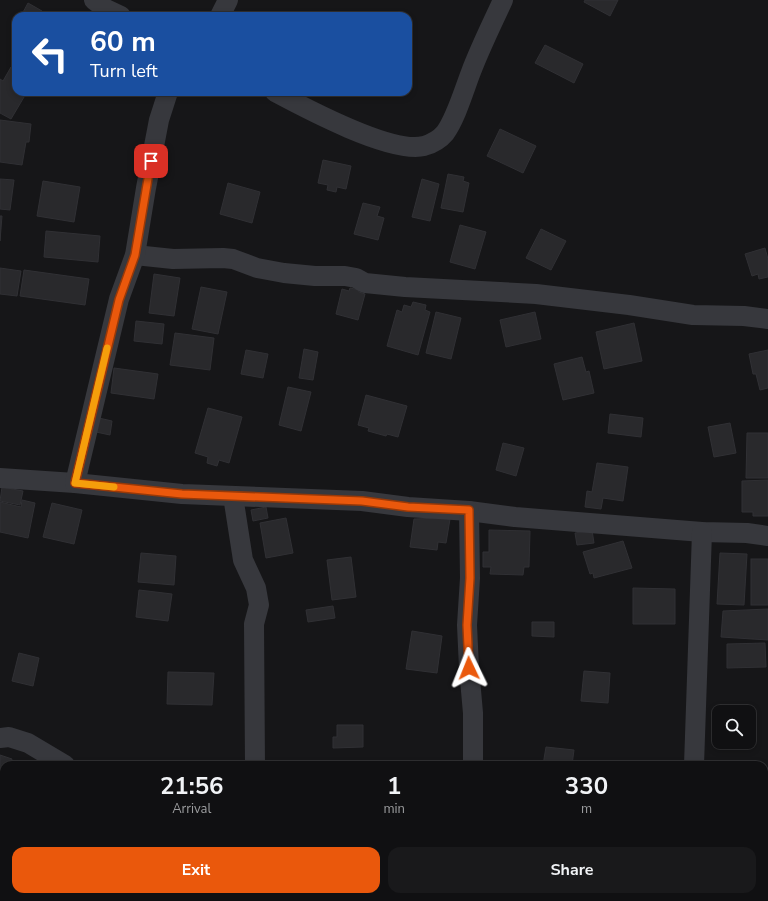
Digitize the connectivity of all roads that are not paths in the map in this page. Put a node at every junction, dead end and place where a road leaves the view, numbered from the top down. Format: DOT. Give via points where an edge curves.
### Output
graph roads {
  1 [pos="94,0"];
  2 [pos="228,0"];
  3 [pos="503,0"];
  4 [pos="112,12"];
  5 [pos="222,12"];
  6 [pos="167,96"];
  7 [pos="282,96"];
  8 [pos="135,255"];
  9 [pos="768,319"];
  10 [pos="0,478"];
  11 [pos="75,483"];
  12 [pos="234,496"];
  13 [pos="469,510"];
  14 [pos="702,532"];
  15 [pos="768,536"];
  16 [pos="0,738"];
  17 [pos="58,761"];
  18 [pos="255,761"];
  19 [pos="473,761"];
  20 [pos="694,761"];
  1 -- 4 [label="street"];
  2 -- 5 [label="street"];
  3 -- 7 [label="street" via="451,122 436,141 424,146 387,142 356,131"];
  6 -- 8 [label="street" via="159,120"];
  8 -- 9 [label="street" via="173,259 233,259 257,268 284,273 345,276 365,282 405,287 536,294 693,315"];
  8 -- 11 [label="street" via="119,300"];
  10 -- 11 [label="street"];
  11 -- 12 [label="street" via="182,494"];
  12 -- 13 [label="street" via="362,501 408,507"];
  12 -- 18 [label="street" via="243,560 256,588 259,606 254,624"];
  13 -- 14 [label="street" via="516,517"];
  13 -- 19 [label="street" via="470,578 467,625 473,713"];
  14 -- 15 [label="street"];
  14 -- 20 [label="street"];
  16 -- 17 [label="street" via="9,737 28,743"];
}
